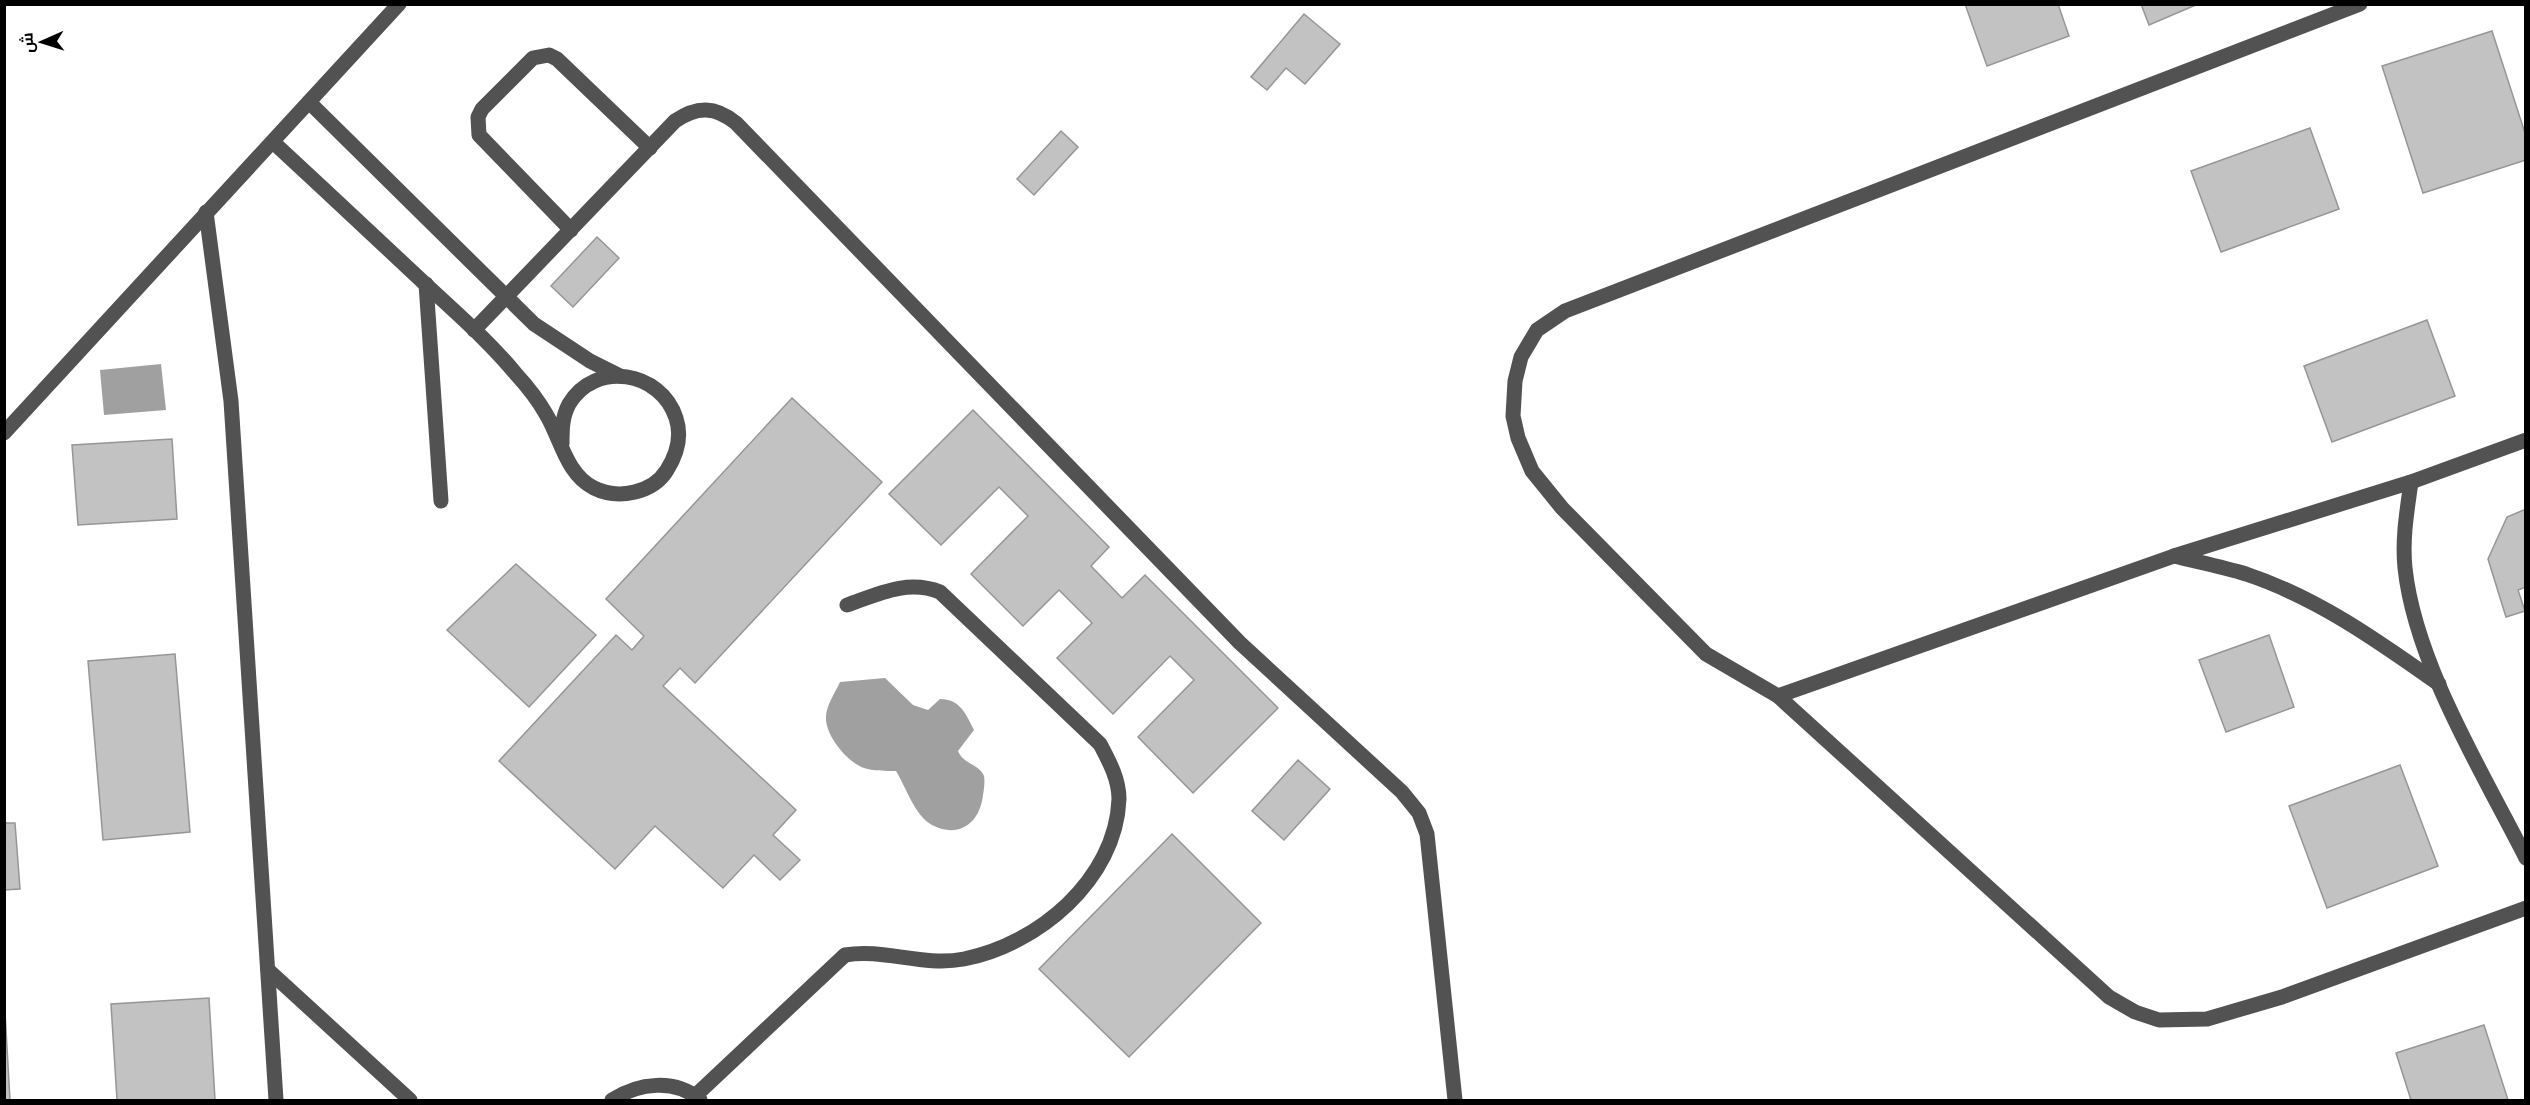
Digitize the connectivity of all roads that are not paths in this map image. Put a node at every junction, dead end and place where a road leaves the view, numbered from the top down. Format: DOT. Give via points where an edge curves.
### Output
graph roads {
  1 [pos="399,4"];
  2 [pos="2360,4"];
  3 [pos="309,102"];
  4 [pos="273,142"];
  5 [pos="650,148"];
  6 [pos="206,212"];
  7 [pos="571,230"];
  8 [pos="426,284"];
  9 [pos="506,297"];
  10 [pos="474,330"];
  11 [pos="620,376"];
  12 [pos="4,433"];
  13 [pos="2526,440"];
  14 [pos="562,444"];
  15 [pos="2411,482"];
  16 [pos="441,501"];
  17 [pos="2174,556"];
  18 [pos="847,604"];
  19 [pos="2439,684"];
  20 [pos="1778,696"];
  21 [pos="2526,858"];
  22 [pos="2526,908"];
  23 [pos="268,970"];
  24 [pos="698,1098"];
  25 [pos="276,1101"];
  26 [pos="410,1101"];
  27 [pos="612,1101"];
  28 [pos="1455,1101"];
  1 -- 3 [label="street"];
  2 -- 20 [label="street" via="1565,311 1537,330 1519,365 1513,416 1532,471 1562,508 1706,654"];
  3 -- 4 [label="street"];
  3 -- 9 [label="street"];
  4 -- 6 [label="street"];
  4 -- 8 [label="street"];
  5 -- 7 [label="street"];
  5 -- 7 [label="street" via="549,55 533,58 482,109 477,126 479,135"];
  5 -- 28 [label="street" via="689,112 723,112 736,123 1240,643 1402,792 1419,813 1427,834"];
  6 -- 12 [label="street"];
  6 -- 23 [label="street" via="231,401"];
  7 -- 9 [label="street"];
  8 -- 10 [label="street"];
  8 -- 16 [label="street"];
  9 -- 10 [label="street"];
  9 -- 11 [label="street" via="561,344"];
  10 -- 14 [label="street" via="526,384"];
  11 -- 14 [label="street" via="600,379 582,389 569,404 562,423"];
  11 -- 14 [label="street" via="639,378 656,388 677,419 675,457 665,473 651,486 632,493 595,489 579,478"];
  13 -- 15 [label="street"];
  15 -- 17 [label="street"];
  15 -- 19 [label="street" via="2404,527 2405,567 2412,610"];
  17 -- 19 [label="street" via="2247,574 2302,597 2358,627"];
  17 -- 20 [label="street"];
  18 -- 24 [label="street" via="906,586 928,587 949,599 1100,744 1115,774 1119,798 1114,826 1105,853 1081,890 1029,936 963,960 929,963 863,952 846,955"];
  19 -- 21 [label="street"];
  20 -- 22 [label="street" via="2109,997 2158,1020 2207,1019 2245,1009"];
  23 -- 25 [label="street"];
  23 -- 26 [label="street"];
  24 -- 27 [label="street" via="665,1086 647,1085 628,1089"];
}
